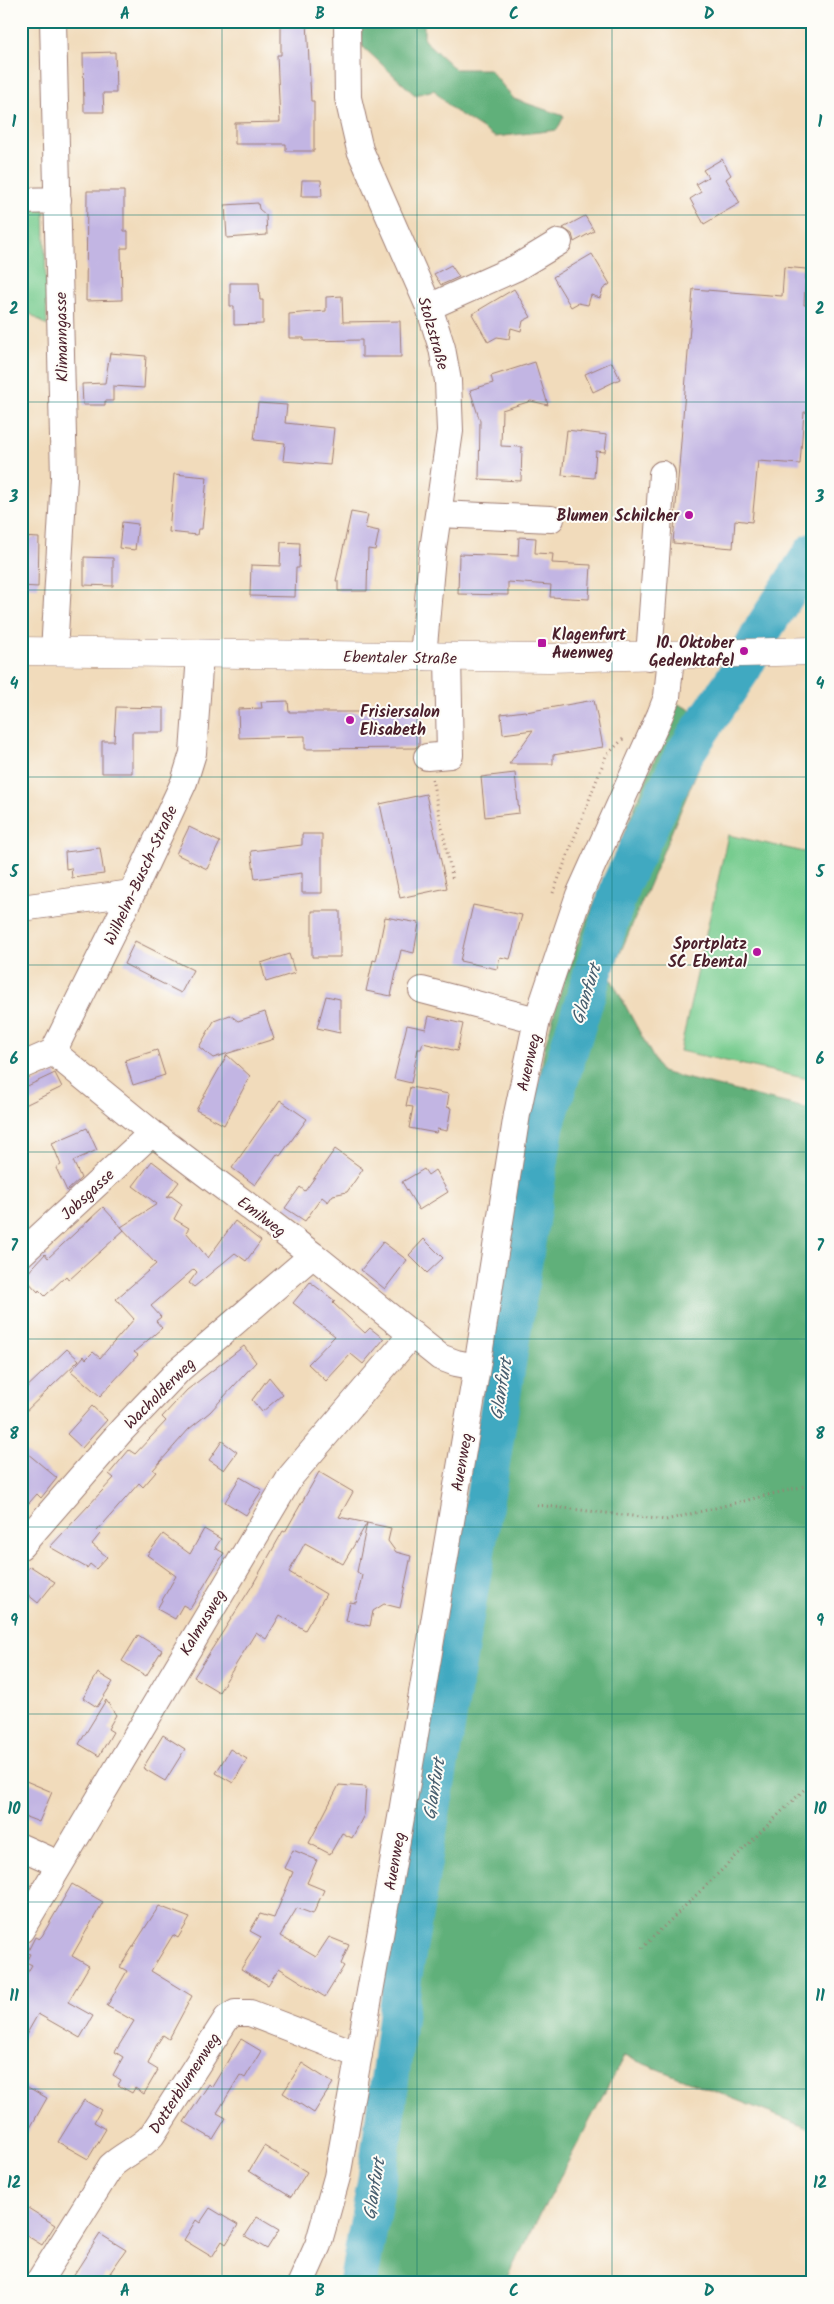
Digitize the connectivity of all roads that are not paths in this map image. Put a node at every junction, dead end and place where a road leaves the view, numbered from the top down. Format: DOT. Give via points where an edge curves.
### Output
graph roads {
  1 [pos="53,21"];
  2 [pos="347,21"];
  3 [pos="58,200"];
  4 [pos="21,201"];
  5 [pos="559,242"];
  6 [pos="428,307"];
  7 [pos="662,474"];
  8 [pos="439,514"];
  9 [pos="550,519"];
  10 [pos="21,651"];
  11 [pos="813,651"];
  12 [pos="54,652"];
  13 [pos="200,654"];
  14 [pos="660,656"];
  15 [pos="435,657"];
  16 [pos="427,757"];
  17 [pos="132,893"];
  18 [pos="21,908"];
  19 [pos="422,990"];
  20 [pos="538,1020"];
  21 [pos="53,1052"];
  22 [pos="21,1066"];
  23 [pos="152,1133"];
  24 [pos="21,1254"];
  25 [pos="313,1255"];
  26 [pos="412,1334"];
  27 [pos="477,1367"];
  28 [pos="21,1546"];
  29 [pos="21,1847"];
  30 [pos="59,1864"];
  31 [pos="21,1930"];
  32 [pos="360,2055"];
  33 [pos="38,2283"];
  34 [pos="301,2283"];
  1 -- 3 [label="street, Klimanngasse"];
  2 -- 6 [label="street, Stolzstraße" via="348,98 360,150"];
  3 -- 4 [label="street"];
  3 -- 12 [label="street, Klimanngasse" via="64,478"];
  5 -- 6 [label="street" via="516,268"];
  6 -- 8 [label="street, Stolzstraße" via="442,348 448,391 450,431"];
  7 -- 14 [label="street, Auenweg"];
  8 -- 9 [label="street"];
  8 -- 15 [label="street, Stolzstraße"];
  10 -- 12 [label="main road, Ebentaler Straße"];
  11 -- 14 [label="main road, Ebentaler Straße"];
  12 -- 13 [label="main road, Ebentaler Straße"];
  13 -- 15 [label="main road, Ebentaler Straße"];
  13 -- 17 [label="street, Wilhelm-Busch-Straße" via="193,753 184,782"];
  14 -- 15 [label="main road, Ebentaler Straße"];
  14 -- 20 [label="street, Auenweg" via="666,697 660,715 579,895"];
  15 -- 16 [label="street, Stolzstraße" via="450,756"];
  17 -- 18 [label="street"];
  17 -- 21 [label="street, Wilhelm-Busch-Straße"];
  19 -- 20 [label="street"];
  20 -- 27 [label="street, Auenweg" via="517,1114"];
  21 -- 22 [label="street"];
  21 -- 23 [label="street, Emilweg"];
  23 -- 24 [label="street, Jobsgasse"];
  23 -- 25 [label="street, Emilweg"];
  25 -- 26 [label="street, Emilweg"];
  25 -- 28 [label="street, Wacholderweg" via="179,1370"];
  26 -- 27 [label="street, Emilweg" via="440,1356"];
  26 -- 30 [label="street, Kalmusweg" via="291,1476"];
  27 -- 32 [label="street, Auenweg"];
  29 -- 30 [label="street"];
  30 -- 31 [label="street, Kalmusweg"];
  32 -- 33 [label="street, Dotterblumenweg" via="250,2012 235,2013 227,2018 146,2142 111,2166"];
  32 -- 34 [label="street, Auenweg" via="337,2177 318,2245"];
}
